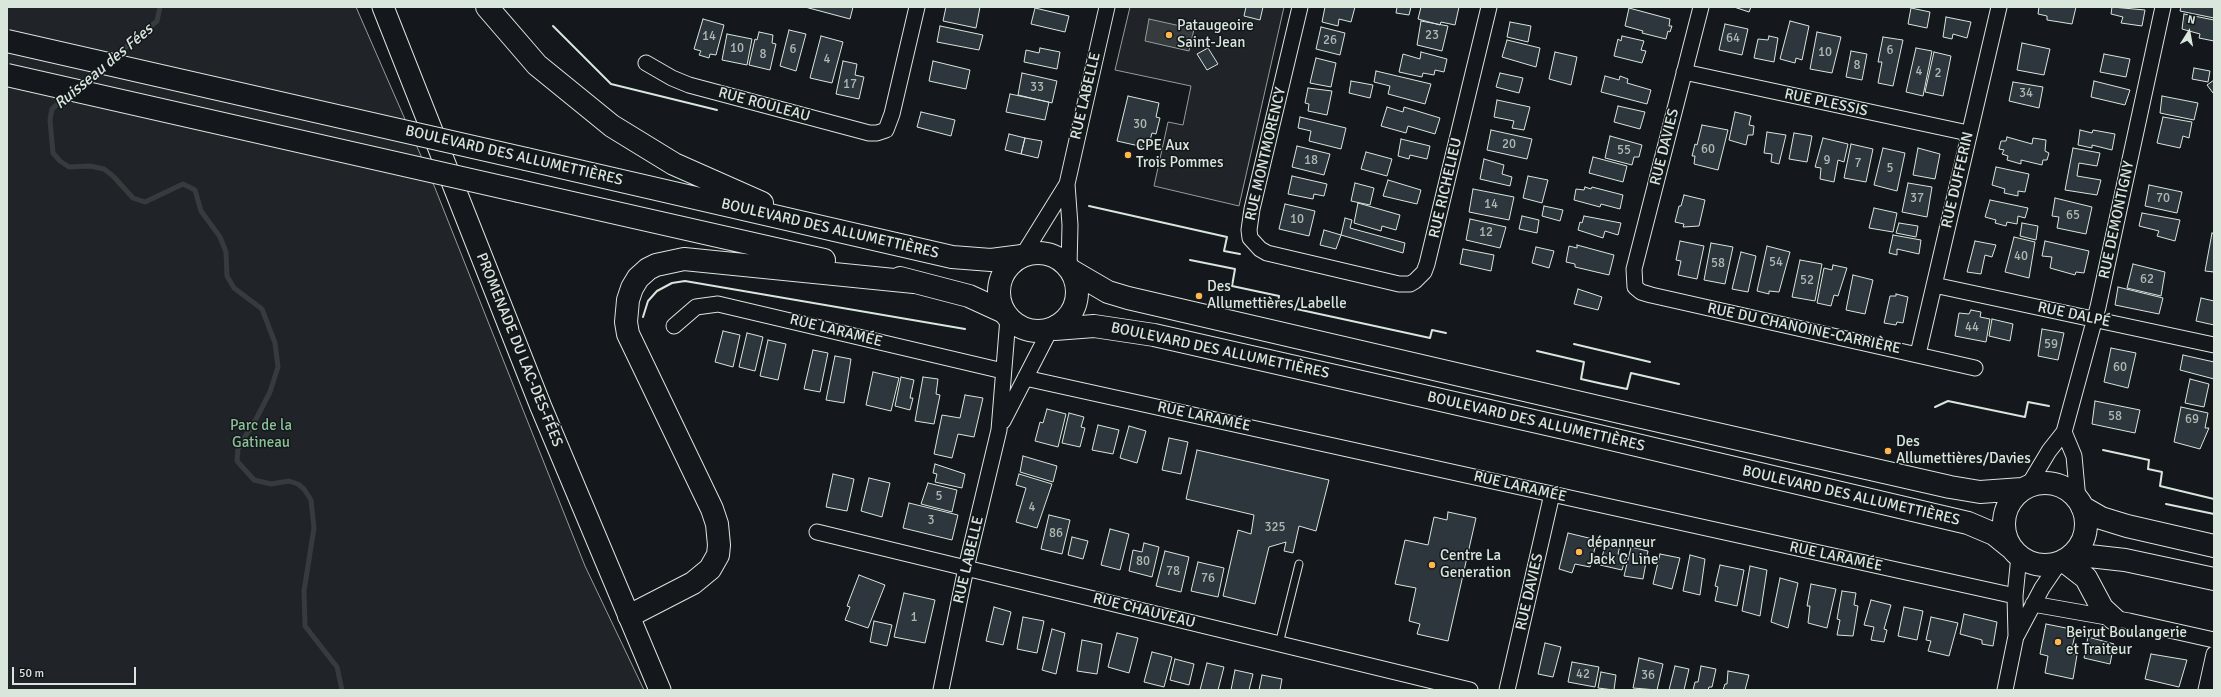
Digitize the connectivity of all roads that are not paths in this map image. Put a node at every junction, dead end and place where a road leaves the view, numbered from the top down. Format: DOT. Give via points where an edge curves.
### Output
graph roads {
  1 [pos="382,7"];
  2 [pos="487,7"];
  3 [pos="917,7"];
  4 [pos="1107,7"];
  5 [pos="1300,7"];
  6 [pos="1488,7"];
  7 [pos="1701,7"];
  8 [pos="1998,7"];
  9 [pos="2163,7"];
  10 [pos="7,41"];
  11 [pos="646,63"];
  12 [pos="1684,72"];
  13 [pos="7,75"];
  14 [pos="1968,133"];
  15 [pos="1067,184"];
  16 [pos="848,234"];
  17 [pos="1022,256"];
  18 [pos="1071,269"];
  19 [pos="1332,270"];
  20 [pos="914,282"];
  21 [pos="1934,285"];
  22 [pos="1635,287"];
  23 [pos="1006,315"];
  24 [pos="2095,319"];
  25 [pos="674,326"];
  26 [pos="1052,329"];
  27 [pos="2214,345"];
  28 [pos="1918,354"];
  29 [pos="1975,368"];
  30 [pos="1003,371"];
  31 [pos="1025,378"];
  32 [pos="999,430"];
  33 [pos="2064,432"];
  34 [pos="2025,488"];
  35 [pos="1552,494"];
  36 [pos="2080,504"];
  37 [pos="817,532"];
  38 [pos="2214,546"];
  39 [pos="2014,552"];
  40 [pos="2064,561"];
  41 [pos="1299,564"];
  42 [pos="966,568"];
  43 [pos="2214,579"];
  44 [pos="2015,596"];
  45 [pos="2033,604"];
  46 [pos="629,616"];
  47 [pos="2114,619"];
  48 [pos="2016,636"];
  49 [pos="2214,640"];
  50 [pos="1279,644"];
  51 [pos="2214,654"];
  52 [pos="660,690"];
  53 [pos="941,690"];
  54 [pos="1470,690"];
  55 [pos="1507,690"];
  56 [pos="2005,690"];
  57 [pos="2206,690"];
  1 -- 46 [label="street, PROMENADE DU LAC-DES-FÉES" via="541,407"];
  2 -- 16 [label="main road" via="537,65 560,86 641,145 674,164 737,193"];
  3 -- 11 [label="street, RUE ROULEAU" via="892,114 886,130 878,133 869,133 689,85"];
  4 -- 15 [label="street, RUE LABELLE"];
  5 -- 19 [label="street, RUE MONTMORENCY" via="1249,230 1250,238 1260,250"];
  6 -- 19 [label="street, RUE RICHELIEU" via="1424,272 1410,284 1399,284"];
  7 -- 12 [label="street, RUE DAVIES"];
  8 -- 14 [label="street, RUE DUFFERIN"];
  9 -- 24 [label="street, RUE DEMONTIGNY"];
  10 -- 16 [label="main road, BOULEVARD DES ALLUMETTIÈRES, bridge"];
  12 -- 14 [label="street, RUE PLESSIS"];
  12 -- 22 [label="street, RUE DAVIES" via="1634,268"];
  13 -- 20 [label="main road, BOULEVARD DES ALLUMETTIÈRES, bridge"];
  14 -- 21 [label="street, RUE DUFFERIN"];
  15 -- 17 [label="street, RUE LABELLE"];
  15 -- 18 [label="street, RUE LABELLE"];
  16 -- 17 [label="main road, BOULEVARD DES ALLUMETTIÈRES" via="952,257 991,260"];
  17 -- 18 [label="main road" via="1045,253 1058,258"];
  17 -- 23 [label="main road" via="1005,270 1000,280 999,291"];
  18 -- 26 [label="main road" via="1078,284 1078,298 1074,310 1066,321"];
  18 -- 34 [label="main road, BOULEVARD DES ALLUMETTIÈRES" via="1108,292 1128,298 1598,407 1950,487 1991,492"];
  20 -- 23 [label="main road, BOULEVARD DES ALLUMETTIÈRES" via="969,296"];
  20 -- 46 [label="main road" via="684,259 656,265 638,278 628,300 628,334 712,509 717,524 719,545 718,555 710,569 693,583"];
  21 -- 24 [label="street, RUE DALPÉ"];
  21 -- 28 [label="street, RUE DUFFERIN"];
  22 -- 28 [label="street, RUE DU CHANOINE-CARRIÈRE" via="1651,295"];
  23 -- 26 [label="main road" via="1023,329 1041,332"];
  23 -- 30 [label="street, RUE LABELLE"];
  24 -- 27 [label="street, RUE DALPÉ"];
  24 -- 33 [label="street, RUE DEMONTIGNY"];
  25 -- 30 [label="street, RUE LARAMÉE" via="696,307 718,304"];
  26 -- 31 [label="street, RUE LABELLE"];
  26 -- 39 [label="main road, BOULEVARD DES ALLUMETTIÈRES" via="1094,326 1154,335 1565,428 1968,523 1994,534"];
  28 -- 29 [label="street, RUE DU CHANOINE-CARRIÈRE"];
  30 -- 32 [label="street, RUE LABELLE"];
  31 -- 32 [label="street, RUE LABELLE"];
  31 -- 35 [label="street, RUE LARAMÉE"];
  32 -- 42 [label="street, RUE LABELLE"];
  33 -- 34 [label="street, RUE DEMONTIGNY"];
  33 -- 36 [label="street" via="2074,456"];
  34 -- 36 [label="main road" via="2044,483 2060,486"];
  34 -- 39 [label="main road" via="2011,501 2004,516 2004,532"];
  35 -- 44 [label="street, RUE LARAMÉE"];
  35 -- 55 [label="street, RUE DAVIES"];
  36 -- 38 [label="main road" via="2101,518 2122,525"];
  36 -- 40 [label="main road" via="2086,523 2084,535 2080,546"];
  37 -- 42 [label="street, RUE CHAUVEAU"];
  39 -- 40 [label="main road" via="2038,565"];
  39 -- 44 [label="street"];
  40 -- 43 [label="main road" via="2089,556 2125,560"];
  40 -- 45 [label="street"];
  40 -- 47 [label="main road" via="2086,578 2102,608"];
  41 -- 50 [label="lane"];
  42 -- 50 [label="street, RUE CHAUVEAU"];
  42 -- 53 [label="street, RUE LABELLE"];
  44 -- 48 [label="street"];
  45 -- 47 [label="street"];
  45 -- 48 [label="street"];
  46 -- 52 [label="street, PROMENADE DU LAC-DES-FÉES"];
  47 -- 49 [label="street"];
  48 -- 56 [label="street"];
  50 -- 54 [label="street, RUE CHAUVEAU"];
  51 -- 57 [label="street"];
}
